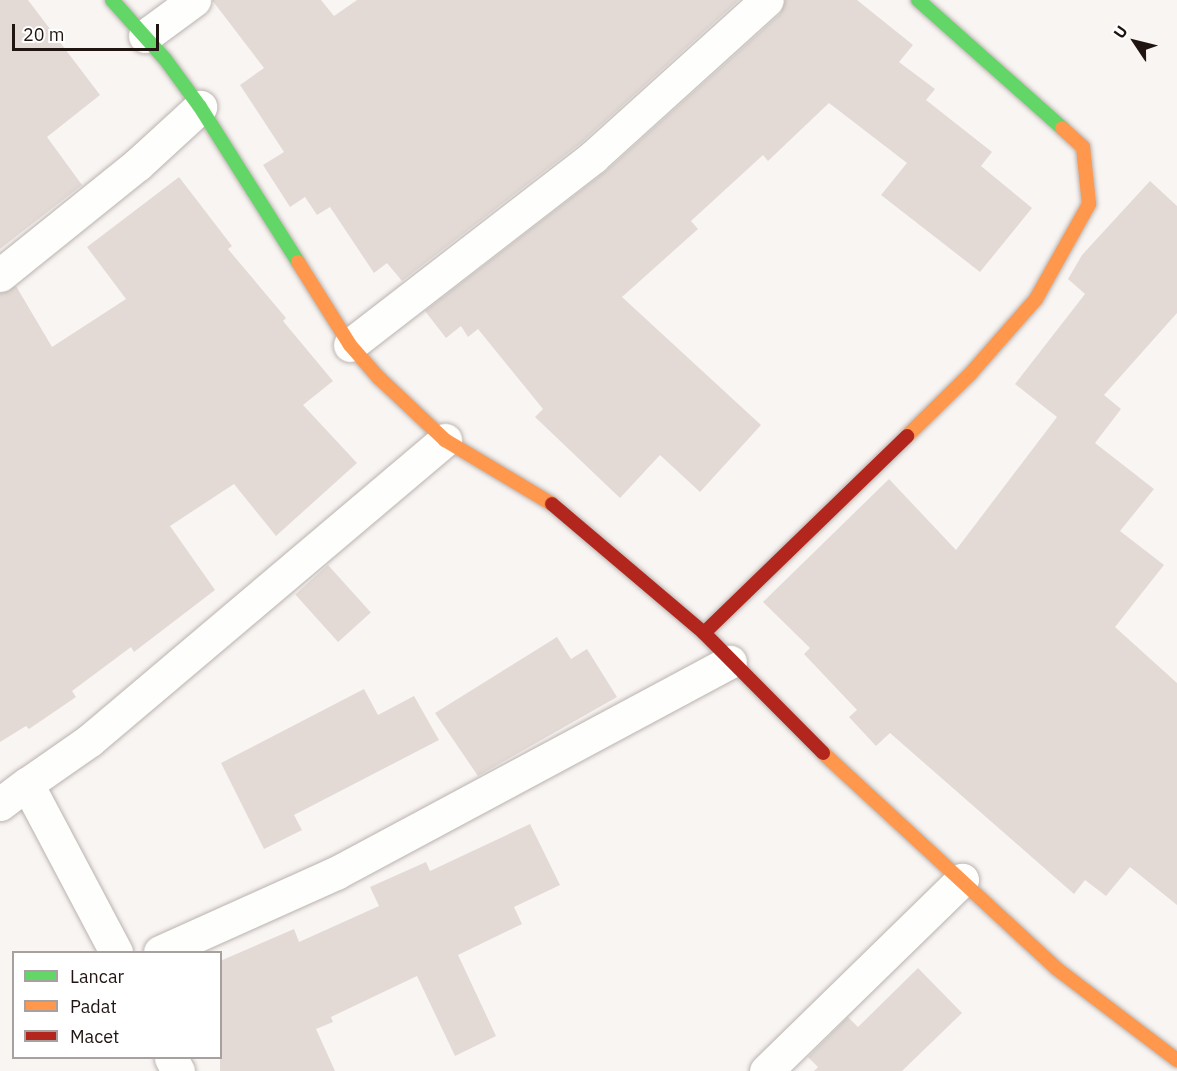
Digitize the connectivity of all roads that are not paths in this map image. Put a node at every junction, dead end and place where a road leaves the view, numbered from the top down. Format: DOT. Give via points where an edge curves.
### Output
graph roads {
  1 [pos="112,0"];
  2 [pos="194,0"];
  3 [pos="766,0"];
  4 [pos="918,0"];
  5 [pos="145,36"];
  6 [pos="200,107"];
  7 [pos="0,275"];
  8 [pos="350,345"];
  9 [pos="445,440"];
  10 [pos="704,633"];
  11 [pos="730,662"];
  12 [pos="27,784"];
  13 [pos="0,804"];
  14 [pos="962,880"];
  15 [pos="115,951"];
  16 [pos="162,951"];
  17 [pos="1177,1060"];
  18 [pos="766,1071"];
  1 -- 5 [label="main road"];
  2 -- 5 [label="street"];
  3 -- 8 [label="street" via="593,157"];
  4 -- 10 [label="main road" via="936,12 1083,147 1089,204 1035,299 971,373"];
  5 -- 6 [label="main road"];
  6 -- 7 [label="street" via="137,165"];
  6 -- 8 [label="main road"];
  8 -- 9 [label="main road" via="378,378"];
  9 -- 10 [label="main road" via="550,503"];
  9 -- 12 [label="street" via="90,740"];
  10 -- 11 [label="main road"];
  11 -- 14 [label="main road" via="814,746"];
  11 -- 16 [label="street" via="336,873"];
  12 -- 13 [label="street"];
  12 -- 15 [label="street"];
  14 -- 17 [label="main road" via="1057,969"];
  14 -- 18 [label="street"];
}
